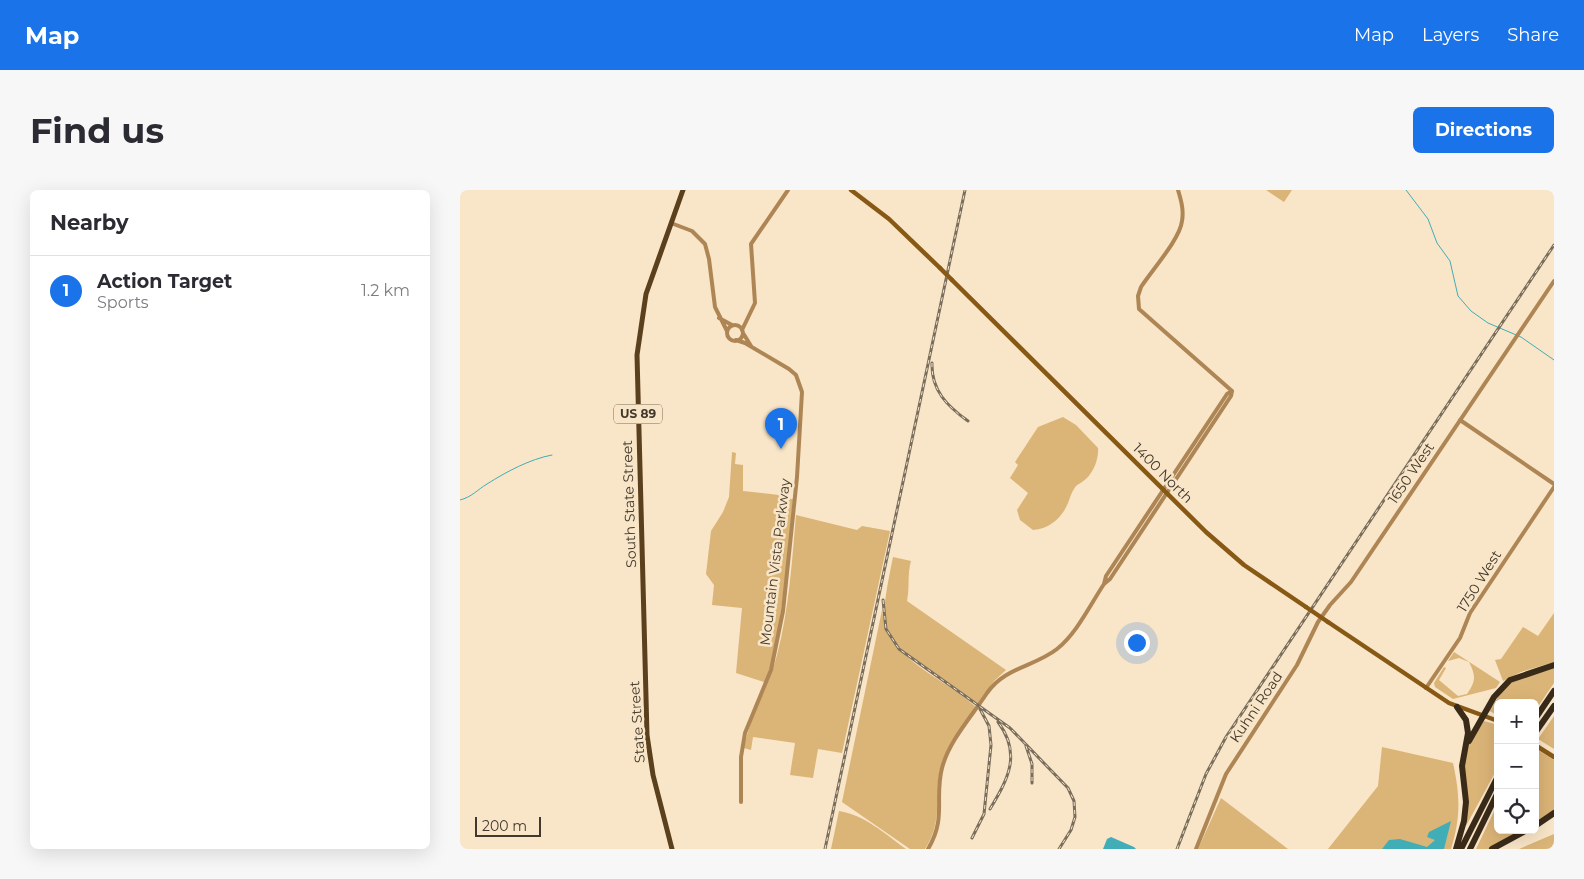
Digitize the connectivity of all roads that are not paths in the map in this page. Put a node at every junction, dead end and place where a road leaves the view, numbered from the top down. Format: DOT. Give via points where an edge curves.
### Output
graph roads {
  1 [pos="683,190"];
  2 [pos="788,190"];
  3 [pos="851,190"];
  4 [pos="1178,190"];
  5 [pos="671,224"];
  6 [pos="1554,281"];
  7 [pos="749,315"];
  8 [pos="719,318"];
  9 [pos="734,325"];
  10 [pos="727,331"];
  11 [pos="742,332"];
  12 [pos="736,340"];
  13 [pos="750,346"];
  14 [pos="1460,420"];
  15 [pos="1554,485"];
  16 [pos="1165,492"];
  17 [pos="1321,617"];
  18 [pos="645,650"];
  19 [pos="1554,664"];
  20 [pos="1426,688"];
  21 [pos="1554,692"];
  22 [pos="1554,706"];
  23 [pos="1457,707"];
  24 [pos="1539,713"];
  25 [pos="1484,716"];
  26 [pos="1494,720"];
  27 [pos="1539,727"];
  28 [pos="1465,747"];
  29 [pos="1539,747"];
  30 [pos="1554,757"];
  31 [pos="1494,784"];
  32 [pos="1494,800"];
  33 [pos="741,802"];
  34 [pos="1554,813"];
  35 [pos="1539,823"];
  36 [pos="1520,834"];
  37 [pos="672,849"];
  38 [pos="928,849"];
  39 [pos="1196,849"];
  40 [pos="1456,849"];
  41 [pos="1461,849"];
  42 [pos="1470,849"];
  43 [pos="1492,849"];
  1 -- 5 [label="main road, US 89"];
  2 -- 7 [label="street" via="751,244 755,297"];
  3 -- 16 [label="main road, 1400 North, bridge" via="889,219 940,268"];
  4 -- 16 [label="street" via="1182,201 1182,222 1141,287 1139,309 1232,391"];
  5 -- 8 [label="street" via="692,232 705,244"];
  5 -- 18 [label="main road, South State Street / US 89" via="646,294 637,355"];
  6 -- 14 [label="street, 1650 West"];
  7 -- 9 [label="street"];
  7 -- 11 [label="street"];
  8 -- 9 [label="street"];
  8 -- 10 [label="street"];
  9 -- 10 [label="street"];
  9 -- 11 [label="street, Mountain Vista Parkway"];
  10 -- 12 [label="street" via="729,338"];
  11 -- 12 [label="street"];
  11 -- 13 [label="street, Mountain Vista Parkway"];
  12 -- 13 [label="street, Mountain Vista Parkway"];
  13 -- 33 [label="street, Mountain Vista Parkway" via="791,371 800,382 802,392 798,477 783,611 771,670 745,733 741,757"];
  14 -- 15 [label="street"];
  14 -- 17 [label="street, 1650 West" via="1351,582"];
  15 -- 20 [label="street, 1750 West" via="1470,613 1460,638"];
  16 -- 20 [label="main road, 1400 North, bridge" via="1229,552"];
  16 -- 38 [label="street" via="1110,579 1060,646 1048,655 1010,671 988,690 946,755 940,778 940,819"];
  17 -- 39 [label="street, Kuhni Road" via="1297,665 1226,774"];
  18 -- 37 [label="main road, State Street / US 89" via="650,755"];
  19 -- 25 [label="highway" via="1510,680 1494,697"];
  20 -- 23 [label="main road, 1400 North"];
  21 -- 24 [label="highway"];
  22 -- 27 [label="highway"];
  23 -- 25 [label="main road, 1400 North"];
  23 -- 28 [label="highway" via="1468,727"];
  25 -- 26 [label="main road, 1400 North"];
  25 -- 28 [label="highway"];
  28 -- 40 [label="highway" via="1462,766 1465,813"];
  29 -- 30 [label="main road"];
  31 -- 41 [label="highway"];
  32 -- 42 [label="highway"];
  34 -- 35 [label="highway"];
  36 -- 43 [label="highway"];
}
